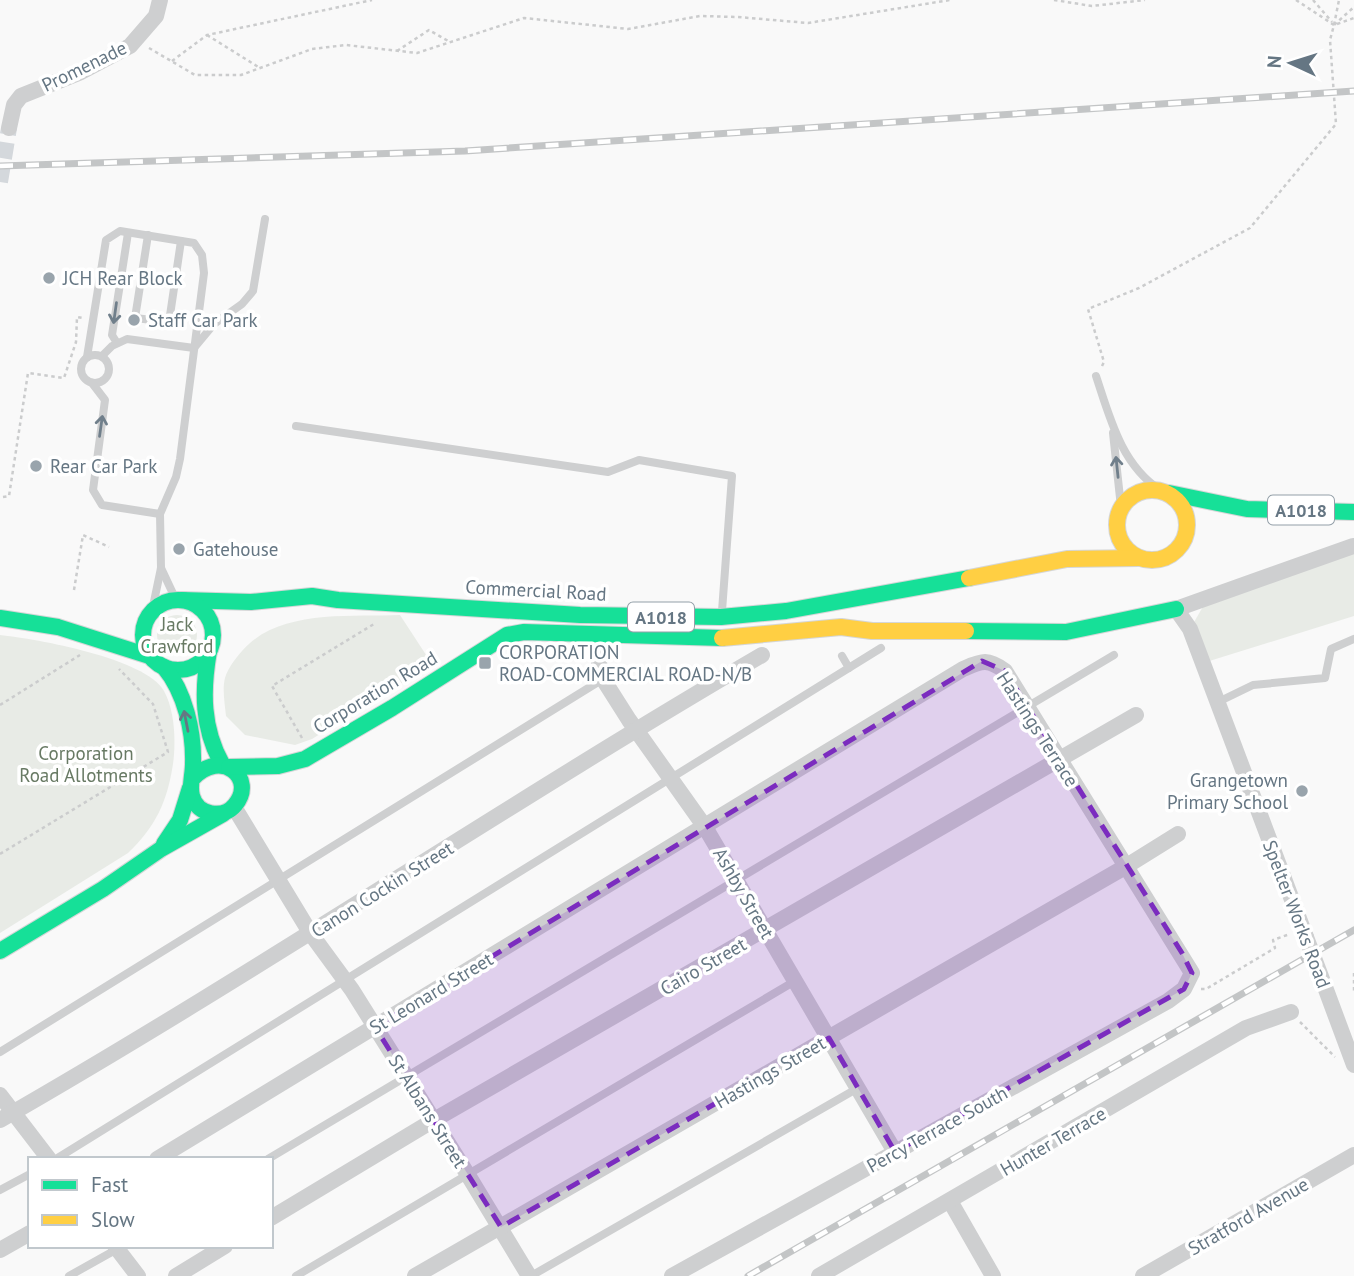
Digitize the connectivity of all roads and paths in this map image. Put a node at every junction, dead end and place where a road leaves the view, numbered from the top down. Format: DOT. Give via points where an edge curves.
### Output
graph roads {
  1 [pos="160,0"];
  2 [pos="372,0"];
  3 [pos="950,0"];
  4 [pos="1054,0"];
  5 [pos="1145,0"];
  6 [pos="1296,0"];
  7 [pos="1313,0"];
  8 [pos="1339,0"];
  9 [pos="1354,6"];
  10 [pos="1354,18"];
  11 [pos="1334,25"];
  12 [pos="207,35"];
  13 [pos="136,39"];
  14 [pos="450,42"];
  15 [pos="397,51"];
  16 [pos="172,61"];
  17 [pos="260,68"];
  18 [pos="9,128"];
  19 [pos="265,219"];
  20 [pos="128,233"];
  21 [pos="148,235"];
  22 [pos="181,241"];
  23 [pos="93,319"];
  24 [pos="117,342"];
  25 [pos="194,348"];
  26 [pos="102,356"];
  27 [pos="88,357"];
  28 [pos="1096,376"];
  29 [pos="92,383"];
  30 [pos="296,426"];
  31 [pos="1113,428"];
  32 [pos="1164,491"];
  33 [pos="3,496"];
  34 [pos="1247,509"];
  35 [pos="1119,510"];
  36 [pos="1354,512"];
  37 [pos="160,514"];
  38 [pos="1353,546"];
  39 [pos="109,547"];
  40 [pos="1177,550"];
  41 [pos="1139,558"];
  42 [pos="1067,559"];
  43 [pos="162,568"];
  44 [pos="74,590"];
  45 [pos="178,600"];
  46 [pos="251,602"];
  47 [pos="1177,609"];
  48 [pos="721,617"];
  49 [pos="0,618"];
  50 [pos="136,623"];
  51 [pos="373,625"];
  52 [pos="91,635"];
  53 [pos="601,636"];
  54 [pos="1354,639"];
  55 [pos="211,645"];
  56 [pos="880,648"];
  57 [pos="80,655"];
  58 [pos="761,655"];
  59 [pos="1114,655"];
  60 [pos="149,656"];
  61 [pos="842,656"];
  62 [pos="117,667"];
  63 [pos="164,667"];
  64 [pos="849,668"];
  65 [pos="603,679"];
  66 [pos="1218,702"];
  67 [pos="0,705"];
  68 [pos="1027,707"];
  69 [pos="1136,715"];
  70 [pos="635,729"];
  71 [pos="302,738"];
  72 [pos="1059,761"];
  73 [pos="225,765"];
  74 [pos="278,766"];
  75 [pos="671,779"];
  76 [pos="191,783"];
  77 [pos="232,807"];
  78 [pos="705,827"];
  79 [pos="1178,834"];
  80 [pos="160,849"];
  81 [pos="0,854"];
  82 [pos="1125,867"];
  83 [pos="278,879"];
  84 [pos="737,881"];
  85 [pos="765,930"];
  86 [pos="1305,933"];
  87 [pos="311,934"];
  88 [pos="0,951"];
  89 [pos="1192,973"];
  90 [pos="1354,973"];
  91 [pos="344,980"];
  92 [pos="795,981"];
  93 [pos="1184,989"];
  94 [pos="1354,991"];
  95 [pos="1291,1012"];
  96 [pos="375,1027"];
  97 [pos="829,1038"];
  98 [pos="0,1052"];
  99 [pos="1336,1058"];
  100 [pos="1354,1065"];
  101 [pos="406,1076"];
  102 [pos="858,1088"];
  103 [pos="0,1095"];
  104 [pos="7,1116"];
  105 [pos="434,1120"];
  106 [pos="895,1152"];
  107 [pos="1354,1155"];
  108 [pos="47,1157"];
  109 [pos="59,1157"];
  110 [pos="160,1157"];
  111 [pos="271,1157"];
  112 [pos="28,1175"];
  113 [pos="468,1175"];
  114 [pos="0,1190"];
  115 [pos="950,1201"];
  116 [pos="273,1217"];
  117 [pos="501,1227"];
  118 [pos="28,1234"];
  119 [pos="116,1248"];
  120 [pos="119,1248"];
  121 [pos="222,1248"];
  122 [pos="0,1250"];
  123 [pos="69,1276"];
  124 [pos="138,1276"];
  125 [pos="176,1276"];
  126 [pos="296,1276"];
  127 [pos="415,1276"];
  128 [pos="530,1276"];
  129 [pos="672,1276"];
  130 [pos="819,1276"];
  131 [pos="993,1276"];
  132 [pos="1143,1276"];
  1 -- 13 [label="street, Promenade" via="156,16"];
  2 -- 12 [label="path"];
  3 -- 14 [label="path" via="808,23 700,16 628,29 524,18"];
  4 -- 5 [label="path" via="1092,6"];
  6 -- 11 [label="path"];
  7 -- 11 [label="path"];
  8 -- 11 [label="path"];
  9 -- 11 [label="path"];
  10 -- 11 [label="path"];
  11 -- 28 [label="path" via="1330,40 1336,124 1250,228 1139,288 1088,309 1104,362"];
  12 -- 16 [label="path"];
  12 -- 17 [label="path"];
  13 -- 16 [label="path"];
  13 -- 18 [label="street, Promenade" via="81,72 22,96 14,106"];
  14 -- 15 [label="path" via="416,53"];
  14 -- 15 [label="path" via="429,30"];
  15 -- 17 [label="path" via="346,45 312,49"];
  16 -- 17 [label="path" via="195,75 241,75"];
  19 -- 25 [label="lane" via="253,291"];
  20 -- 21 [label="lane"];
  20 -- 23 [label="lane" via="120,231 106,240"];
  20 -- 24 [label="lane, one-way" via="112,335"];
  21 -- 22 [label="lane"];
  21 -- 22 [label="lane" via="135,318 169,322"];
  22 -- 25 [label="lane" via="194,243 202,255 204,273"];
  23 -- 27 [label="lane"];
  23 -- 33 [label="path" via="77,317 76,342 64,378 28,373 9,496"];
  24 -- 25 [label="lane" via="127,339"];
  24 -- 26 [label="lane"];
  25 -- 37 [label="lane" via="180,459"];
  26 -- 27 [label="lane"];
  26 -- 29 [label="lane" via="110,367 108,376"];
  27 -- 29 [label="lane" via="81,371"];
  28 -- 31 [label="lane"];
  37 -- 29 [label="lane, one-way" via="102,505 93,490 105,400"];
  30 -- 48 [label="lane" via="608,472 639,460 732,475"];
  31 -- 32 [label="lane" via="1143,478"];
  35 -- 31 [label="lane, one-way"];
  32 -- 34 [label="main road, A1018"];
  32 -- 35 [label="main road" via="1135,493"];
  32 -- 40 [label="main road" via="1184,510 1187,526"];
  34 -- 36 [label="main road, A1018"];
  34 -- 40 [label="main road, A1018" via="1196,528"];
  35 -- 41 [label="main road" via="1121,544"];
  35 -- 42 [label="main road, Commercial Road / A1018" via="1098,538"];
  37 -- 43 [label="lane"];
  38 -- 47 [label="street"];
  39 -- 44 [label="path" via="83,535"];
  40 -- 41 [label="main road" via="1159,560"];
  41 -- 42 [label="main road, Commercial Road / A1018"];
  42 -- 48 [label="main road, Commercial Road / A1018" via="864,598"];
  43 -- 45 [label="lane"];
  43 -- 50 [label="lane"];
  45 -- 46 [label="main road, Commercial Road / A1018"];
  45 -- 50 [label="main road" via="162,604"];
  45 -- 55 [label="main road" via="204,611 211,622"];
  46 -- 48 [label="main road, Commercial Road / A1018" via="312,596 580,615"];
  46 -- 55 [label="main road" via="227,622"];
  47 -- 53 [label="main road" via="1066,632 841,627 713,639"];
  47 -- 66 [label="street, Spelter Works Road" via="1190,629"];
  49 -- 52 [label="main road"];
  50 -- 52 [label="main road"];
  50 -- 60 [label="main road"];
  51 -- 71 [label="path" via="272,686"];
  52 -- 60 [label="main road"];
  53 -- 65 [label="street, Ashby Street"];
  53 -- 74 [label="main road, Corporation Road" via="507,635 305,759"];
  54 -- 66 [label="lane" via="1331,649 1325,678 1253,685"];
  55 -- 63 [label="main road" via="192,667"];
  55 -- 73 [label="main road" via="204,680 206,719 215,754"];
  56 -- 64 [label="lane"];
  57 -- 67 [label="path"];
  58 -- 70 [label="street, Canon Cockin Street"];
  59 -- 68 [label="lane"];
  60 -- 63 [label="main road"];
  61 -- 64 [label="lane"];
  62 -- 81 [label="path" via="153,704 167,752"];
  76 -- 63 [label="main road, Corporation Road, one-way" via="194,760 182,698"];
  64 -- 75 [label="lane"];
  65 -- 70 [label="street, Ashby Street"];
  65 -- 83 [label="lane"];
  66 -- 86 [label="street, Spelter Works Road"];
  68 -- 72 [label="street, Hastings Terrace"];
  68 -- 78 [label="street, Hastings Terrace" via="1005,671 982,661"];
  68 -- 84 [label="lane"];
  69 -- 72 [label="street, Cairo Street"];
  70 -- 75 [label="street, Ashby Street"];
  70 -- 87 [label="street, Canon Cockin Street"];
  72 -- 82 [label="street, Hastings Terrace"];
  72 -- 85 [label="street, Cairo Street"];
  73 -- 74 [label="main road, Corporation Road"];
  73 -- 76 [label="main road, Corporation Road" via="205,766"];
  73 -- 77 [label="main road" via="240,780 242,791"];
  74 -- 77 [label="main road, Corporation Road" via="254,782"];
  75 -- 78 [label="street, Ashby Street"];
  75 -- 91 [label="lane"];
  76 -- 77 [label="main road" via="195,805 204,812"];
  76 -- 80 [label="main road, Corporation Road" via="180,820"];
  77 -- 80 [label="main road, Corporation Road"];
  77 -- 83 [label="street, St Albans Street"];
  78 -- 84 [label="street, Ashby Street"];
  78 -- 96 [label="street, St Leonard Street"];
  79 -- 82 [label="street, Hastings Street"];
  80 -- 88 [label="main road, Corporation Road"];
  82 -- 89 [label="street, Hastings Terrace"];
  82 -- 97 [label="street, Hastings Street"];
  83 -- 87 [label="street, St Albans Street"];
  83 -- 98 [label="lane"];
  84 -- 85 [label="street, Ashby Street"];
  84 -- 101 [label="lane"];
  85 -- 92 [label="street, Ashby Street"];
  85 -- 105 [label="street, Cairo Street"];
  86 -- 93 [label="path" via="1273,940 1275,948 1206,989"];
  86 -- 100 [label="street, Spelter Works Road, bridge"];
  87 -- 91 [label="street, St Albans Street"];
  87 -- 104 [label="street, Canon Cockin Street"];
  89 -- 93 [label="street, Percy Terrace South"];
  90 -- 94 [label="path"];
  91 -- 96 [label="street, St Albans Street"];
  91 -- 109 [label="lane"];
  92 -- 97 [label="street, Ashby Street"];
  92 -- 113 [label="lane"];
  93 -- 106 [label="street, Percy Terrace South"];
  95 -- 99 [label="path"];
  95 -- 115 [label="street, Hunter Terrace" via="1245,1028"];
  96 -- 101 [label="street, St Albans Street"];
  96 -- 110 [label="street, St Leonard Street"];
  97 -- 102 [label="street, Ashby Street"];
  97 -- 117 [label="street, Hastings Street"];
  101 -- 105 [label="street, St Albans Street"];
  101 -- 111 [label="lane"];
  102 -- 106 [label="street, Ashby Street"];
  102 -- 128 [label="lane"];
  103 -- 104 [label="street"];
  104 -- 108 [label="street"];
  105 -- 113 [label="street, St Albans Street"];
  105 -- 116 [label="street, Cairo Street"];
  106 -- 129 [label="street, Percy Terrace South"];
  107 -- 132 [label="street, Stratford Avenue"];
  112 -- 114 [label="lane"];
  113 -- 117 [label="street, St Albans Street"];
  113 -- 126 [label="lane"];
  115 -- 130 [label="street, Hunter Terrace"];
  115 -- 131 [label="street"];
  117 -- 127 [label="street, Hastings Street"];
  117 -- 128 [label="street, St Albans Street"];
  118 -- 122 [label="street"];
  119 -- 123 [label="lane"];
  120 -- 124 [label="street"];
  121 -- 125 [label="street"];
}
